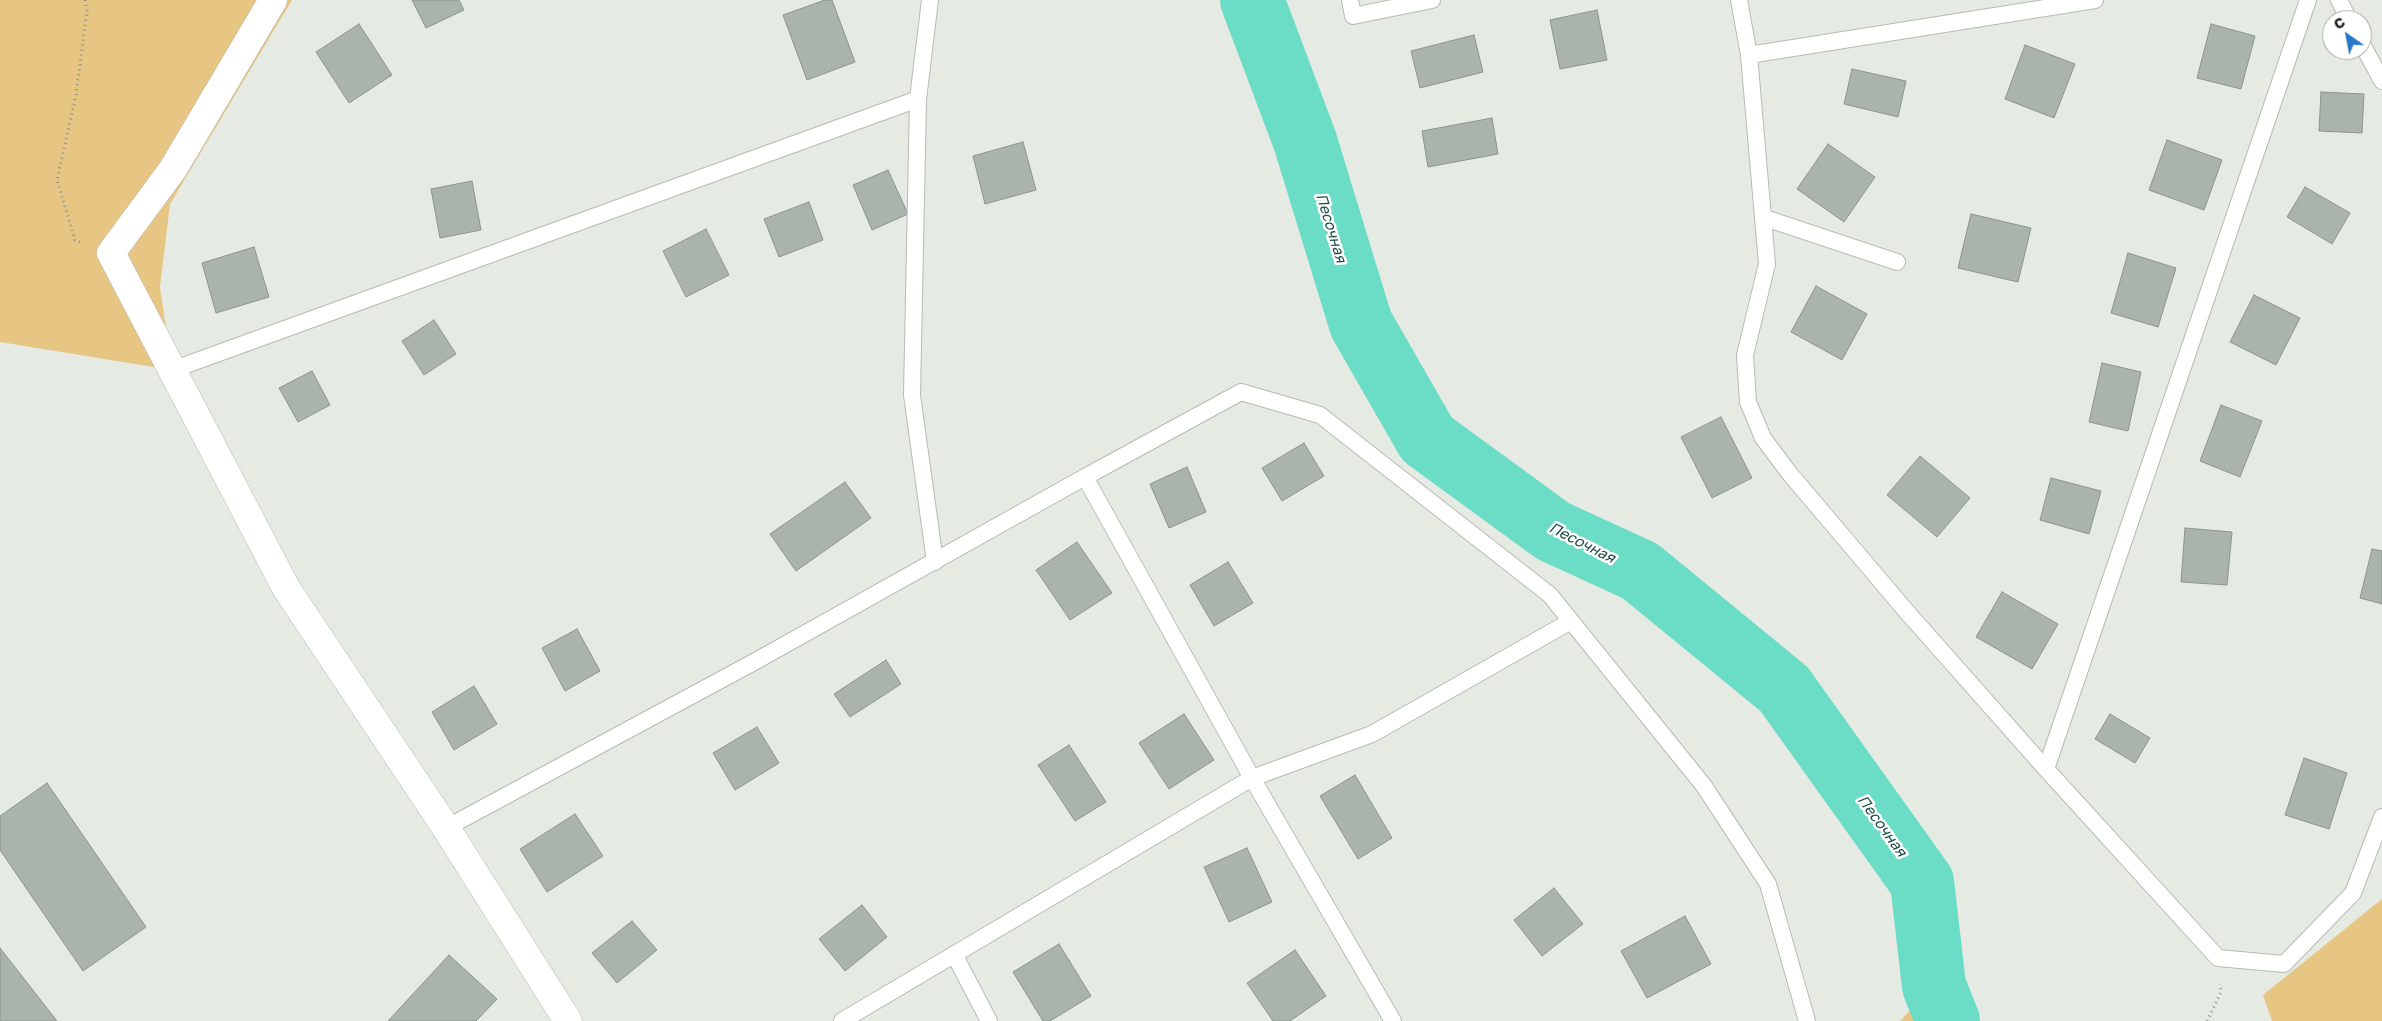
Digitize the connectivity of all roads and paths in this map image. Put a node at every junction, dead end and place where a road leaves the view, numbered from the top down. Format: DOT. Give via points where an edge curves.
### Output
graph roads {
  1 [pos="85,0"];
  2 [pos="273,0"];
  3 [pos="930,0"];
  4 [pos="1350,0"];
  5 [pos="1432,0"];
  6 [pos="1739,0"];
  7 [pos="2095,0"];
  8 [pos="2308,0"];
  9 [pos="1750,55"];
  10 [pos="2370,60"];
  11 [pos="2382,82"];
  12 [pos="918,98"];
  13 [pos="1765,218"];
  14 [pos="111,253"];
  15 [pos="1897,262"];
  16 [pos="172,370"];
  17 [pos="1085,478"];
  18 [pos="935,562"];
  19 [pos="1572,621"];
  20 [pos="2046,769"];
  21 [pos="1252,778"];
  22 [pos="2382,817"];
  23 [pos="446,828"];
  24 [pos="954,954"];
  25 [pos="2218,958"];
  26 [pos="568,1021"];
  27 [pos="842,1021"];
  28 [pos="989,1021"];
  29 [pos="1393,1021"];
  30 [pos="1807,1021"];
  31 [pos="2207,1021"];
  1 -- 14 [label="path" via="87,10 76,95 57,180 75,240"];
  2 -- 14 [label="street" via="173,169"];
  3 -- 12 [label="lane"];
  4 -- 5 [label="lane" via="1352,16"];
  6 -- 9 [label="lane"];
  7 -- 9 [label="lane"];
  8 -- 20 [label="lane"];
  9 -- 13 [label="lane"];
  10 -- 11 [label="lane"];
  12 -- 16 [label="lane"];
  12 -- 18 [label="lane" via="912,395"];
  13 -- 15 [label="lane"];
  13 -- 20 [label="lane" via="1767,264 1745,355 1748,402 1762,438 1907,612"];
  14 -- 16 [label="street"];
  16 -- 23 [label="street" via="286,588"];
  17 -- 18 [label="lane"];
  17 -- 19 [label="lane" via="1241,392 1303,410 1320,415 1542,588"];
  17 -- 21 [label="lane"];
  18 -- 23 [label="lane"];
  19 -- 21 [label="lane" via="1372,734"];
  19 -- 30 [label="lane" via="1704,786 1768,884"];
  20 -- 25 [label="lane"];
  21 -- 24 [label="lane"];
  21 -- 29 [label="lane"];
  22 -- 25 [label="lane" via="2353,893 2284,964"];
  23 -- 26 [label="street"];
  24 -- 27 [label="lane"];
  24 -- 28 [label="lane"];
  25 -- 31 [label="path" via="2221,992"];
}
